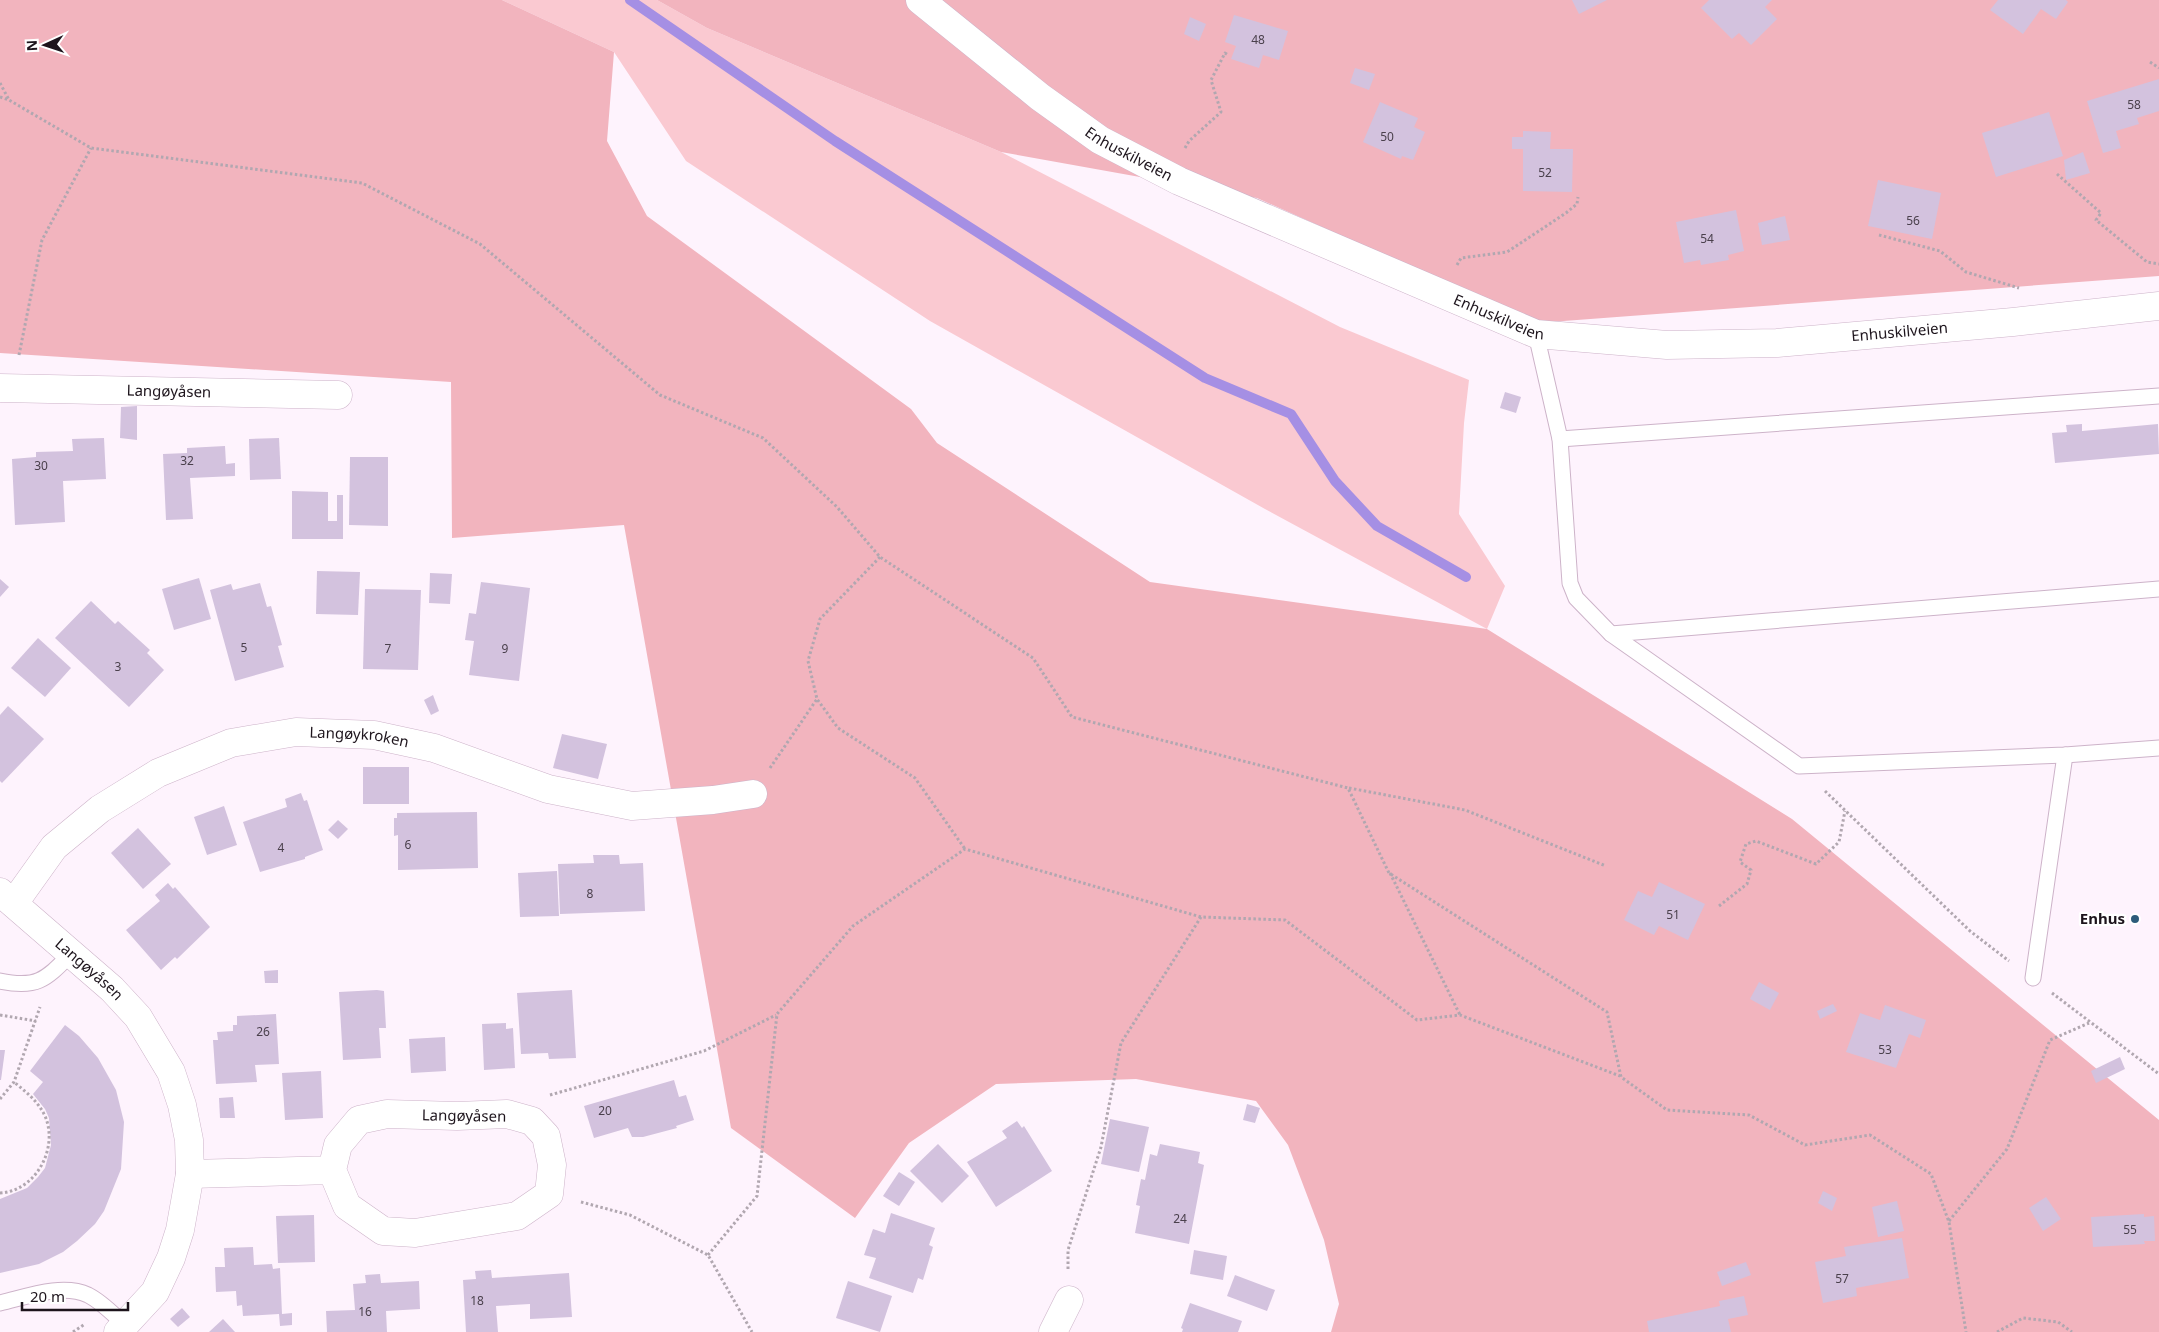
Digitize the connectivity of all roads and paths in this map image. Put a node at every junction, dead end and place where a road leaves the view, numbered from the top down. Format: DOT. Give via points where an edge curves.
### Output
graph roads {
  1 [pos="920,0"];
  2 [pos="1228,55"];
  3 [pos="2150,62"];
  4 [pos="2159,68"];
  5 [pos="0,83"];
  6 [pos="0,97"];
  7 [pos="9,100"];
  8 [pos="1189,141"];
  9 [pos="91,148"];
  10 [pos="2057,174"];
  11 [pos="1578,197"];
  12 [pos="1879,235"];
  13 [pos="1479,256"];
  14 [pos="2159,264"];
  15 [pos="1966,272"];
  16 [pos="2159,306"];
  17 [pos="1536,334"];
  18 [pos="6,388"];
  19 [pos="338,396"];
  20 [pos="2159,396"];
  21 [pos="1560,439"];
  22 [pos="880,557"];
  23 [pos="2159,589"];
  24 [pos="1611,634"];
  25 [pos="817,698"];
  26 [pos="2159,748"];
  27 [pos="2065,755"];
  28 [pos="1799,766"];
  29 [pos="1348,788"];
  30 [pos="753,794"];
  31 [pos="1845,810"];
  32 [pos="965,849"];
  33 [pos="1606,866"];
  34 [pos="1389,873"];
  35 [pos="7,897"];
  36 [pos="1719,906"];
  37 [pos="1201,918"];
  38 [pos="72,953"];
  39 [pos="2033,978"];
  40 [pos="55,979"];
  41 [pos="0,981"];
  42 [pos="777,1014"];
  43 [pos="0,1015"];
  44 [pos="1460,1015"];
  45 [pos="36,1021"];
  46 [pos="2089,1023"];
  47 [pos="2159,1074"];
  48 [pos="1621,1077"];
  49 [pos="14,1082"];
  50 [pos="0,1099"];
  51 [pos="507,1114"];
  52 [pos="332,1170"];
  53 [pos="190,1174"];
  54 [pos="0,1193"];
  55 [pos="549,1194"];
  56 [pos="1948,1222"];
  57 [pos="708,1254"];
  58 [pos="1069,1300"];
  59 [pos="0,1303"];
  60 [pos="103,1306"];
  61 [pos="121,1328"];
  62 [pos="73,1332"];
  63 [pos="752,1332"];
  64 [pos="1053,1332"];
  65 [pos="1966,1332"];
  66 [pos="1997,1332"];
  67 [pos="2072,1332"];
  1 -- 17 [label="street, Enhuskilveien" via="1040,97 1100,140 1179,181"];
  2 -- 8 [label="path" via="1225,53 1211,80 1221,112"];
  3 -- 4 [label="path"];
  5 -- 7 [label="path"];
  6 -- 7 [label="path"];
  7 -- 9 [label="path"];
  9 -- 18 [label="path" via="42,240"];
  9 -- 22 [label="path" via="362,183 480,244 660,395 763,438 837,507"];
  10 -- 14 [label="path" via="2101,213 2096,220 2147,262"];
  11 -- 13 [label="path" via="1577,204 1507,252"];
  12 -- 15 [label="path" via="1940,251"];
  16 -- 17 [label="street, Enhuskilveien" via="1777,343 1667,345"];
  17 -- 21 [label="lane"];
  18 -- 19 [label="street, Langøyåsen"];
  20 -- 21 [label="lane"];
  21 -- 24 [label="lane" via="1570,583 1576,598"];
  22 -- 25 [label="path" via="820,619 808,661"];
  22 -- 29 [label="path" via="1033,658 1072,717"];
  23 -- 24 [label="lane"];
  24 -- 28 [label="lane"];
  25 -- 30 [label="path"];
  25 -- 32 [label="path" via="838,728 915,778"];
  26 -- 27 [label="lane"];
  27 -- 28 [label="lane"];
  27 -- 39 [label="lane"];
  28 -- 31 [label="path"];
  29 -- 33 [label="path" via="1465,810"];
  29 -- 34 [label="path"];
  30 -- 35 [label="street, Langøykroken" via="632,806 548,789 434,748 374,735 296,732 232,742 158,773 100,808 54,847"];
  31 -- 36 [label="path" via="1839,842 1816,864 1756,842 1746,844 1740,862 1750,870 1746,884"];
  31 -- 39 [label="path" via="1970,931"];
  32 -- 37 [label="path"];
  32 -- 42 [label="path" via="853,926"];
  34 -- 44 [label="path"];
  34 -- 48 [label="path" via="1607,1012"];
  35 -- 38 [label="street, Langøyåsen"];
  37 -- 44 [label="path" via="1286,920 1417,1020"];
  37 -- 58 [label="path" via="1121,1043 1101,1147 1068,1250"];
  38 -- 40 [label="lane"];
  38 -- 53 [label="street, Langøyåsen" via="138,1017 171,1072 182,1106"];
  39 -- 46 [label="path"];
  40 -- 41 [label="lane" via="14,984"];
  40 -- 45 [label="path" via="41,1003"];
  42 -- 51 [label="path" via="704,1051 530,1101"];
  42 -- 57 [label="path" via="757,1196"];
  43 -- 45 [label="path"];
  44 -- 48 [label="path"];
  45 -- 49 [label="path"];
  46 -- 47 [label="path"];
  46 -- 56 [label="path" via="2050,1040 2007,1149"];
  48 -- 56 [label="path" via="1668,1110 1749,1115 1805,1145 1870,1135 1931,1174"];
  49 -- 50 [label="path"];
  49 -- 54 [label="path" via="38,1103 46,1117 48,1149 43,1164 33,1177 20,1187"];
  51 -- 52 [label="street, Langøyåsen" via="387,1114 359,1120 338,1145"];
  51 -- 55 [label="street, Langøyåsen" via="532,1121 546,1136 552,1165"];
  52 -- 53 [label="street"];
  52 -- 55 [label="street" via="347,1206 384,1231 415,1233 517,1216"];
  53 -- 61 [label="street, Langøyåsen" via="180,1230 171,1258 154,1292"];
  55 -- 57 [label="path" via="630,1215"];
  56 -- 65 [label="path"];
  57 -- 63 [label="path"];
  58 -- 64 [label="street"];
  59 -- 60 [label="lane" via="71,1290 89,1296"];
  60 -- 61 [label="lane"];
  60 -- 62 [label="path"];
  66 -- 67 [label="path" via="2023,1318 2058,1322"];
}
